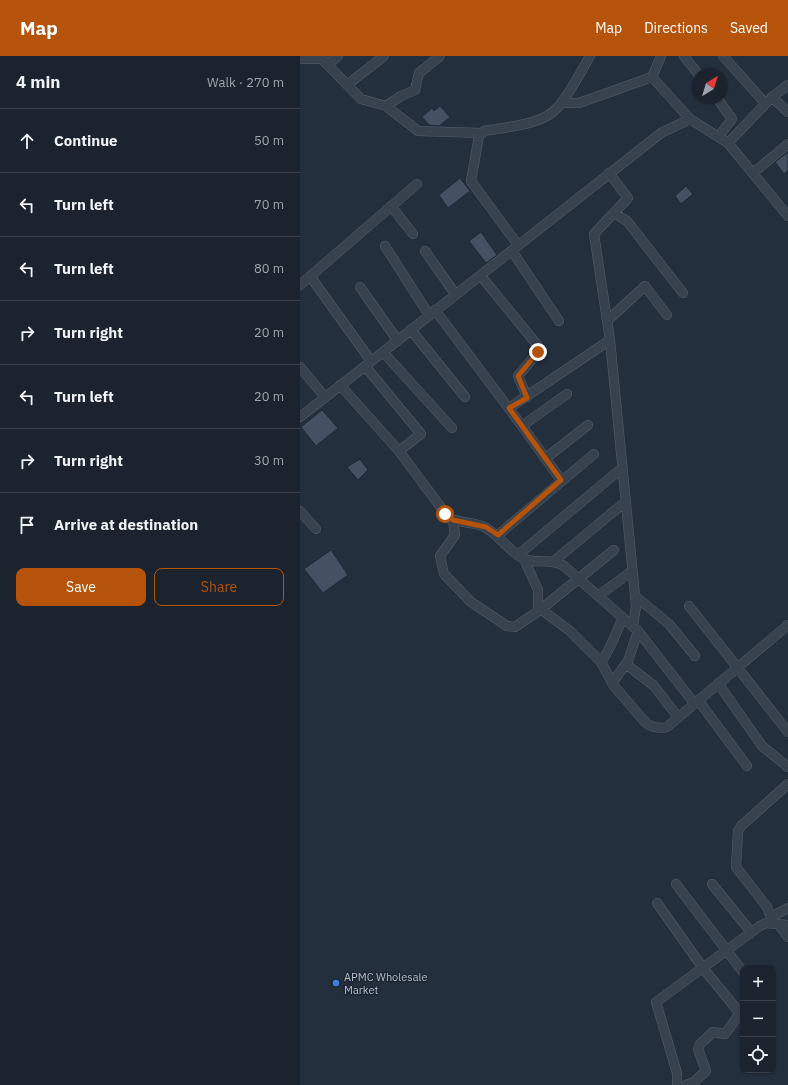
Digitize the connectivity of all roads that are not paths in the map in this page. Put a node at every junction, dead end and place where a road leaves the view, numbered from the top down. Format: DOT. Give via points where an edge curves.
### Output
graph roads {
  1 [pos="338,56"];
  2 [pos="384,56"];
  3 [pos="440,56"];
  4 [pos="590,56"];
  5 [pos="661,56"];
  6 [pos="684,56"];
  7 [pos="723,56"];
  8 [pos="300,59"];
  9 [pos="328,64"];
  10 [pos="693,68"];
  11 [pos="652,77"];
  12 [pos="348,85"];
  13 [pos="788,85"];
  14 [pos="768,100"];
  15 [pos="561,103"];
  16 [pos="721,104"];
  17 [pos="386,106"];
  18 [pos="788,112"];
  19 [pos="690,119"];
  20 [pos="481,133"];
  21 [pos="718,137"];
  22 [pos="728,143"];
  23 [pos="788,144"];
  24 [pos="610,173"];
  25 [pos="753,173"];
  26 [pos="417,184"];
  27 [pos="391,206"];
  28 [pos="614,213"];
  29 [pos="788,214"];
  30 [pos="413,234"];
  31 [pos="385,246"];
  32 [pos="515,248"];
  33 [pos="425,251"];
  34 [pos="310,276"];
  35 [pos="481,276"];
  36 [pos="300,285"];
  37 [pos="360,287"];
  38 [pos="683,293"];
  39 [pos="456,295"];
  40 [pos="432,313"];
  41 [pos="667,315"];
  42 [pos="559,321"];
  43 [pos="607,321"];
  44 [pos="412,330"];
  45 [pos="610,340"];
  46 [pos="398,341"];
  47 [pos="383,352"];
  48 [pos="368,364"];
  49 [pos="300,367"];
  50 [pos="340,385"];
  51 [pos="567,394"];
  52 [pos="325,397"];
  53 [pos="465,397"];
  54 [pos="527,398"];
  55 [pos="509,408"];
  56 [pos="300,417"];
  57 [pos="588,425"];
  58 [pos="522,426"];
  59 [pos="452,428"];
  60 [pos="399,451"];
  61 [pos="594,454"];
  62 [pos="546,458"];
  63 [pos="622,468"];
  64 [pos="561,480"];
  65 [pos="625,502"];
  66 [pos="300,511"];
  67 [pos="453,520"];
  68 [pos="316,529"];
  69 [pos="498,535"];
  70 [pos="614,550"];
  71 [pos="521,557"];
  72 [pos="554,562"];
  73 [pos="632,571"];
  74 [pos="578,579"];
  75 [pos="598,596"];
  76 [pos="635,596"];
  77 [pos="690,606"];
  78 [pos="540,610"];
  79 [pos="623,618"];
  80 [pos="788,625"];
  81 [pos="635,629"];
  82 [pos="695,656"];
  83 [pos="601,662"];
  84 [pos="626,664"];
  85 [pos="738,666"];
  86 [pos="612,683"];
  87 [pos="718,683"];
  88 [pos="696,702"];
  89 [pos="678,717"];
  90 [pos="788,732"];
  91 [pos="747,766"];
  92 [pos="788,767"];
  93 [pos="788,784"];
  94 [pos="676,884"];
  95 [pos="712,884"];
  96 [pos="657,903"];
  97 [pos="788,908"];
  98 [pos="774,922"];
  99 [pos="788,925"];
  100 [pos="751,932"];
  101 [pos="788,938"];
  102 [pos="727,951"];
  103 [pos="703,968"];
  104 [pos="740,968"];
  105 [pos="677,1085"];
  106 [pos="686,1085"];
  1 -- 9 [label="street"];
  2 -- 12 [label="street"];
  3 -- 17 [label="street" via="419,73 416,90"];
  4 -- 15 [label="street"];
  5 -- 11 [label="street"];
  6 -- 10 [label="street"];
  7 -- 14 [label="street"];
  8 -- 9 [label="street" via="322,59"];
  9 -- 12 [label="street"];
  11 -- 15 [label="street" via="579,103"];
  11 -- 19 [label="street"];
  12 -- 17 [label="street" via="361,100"];
  13 -- 14 [label="street"];
  14 -- 18 [label="street"];
  14 -- 22 [label="street"];
  15 -- 20 [label="street" via="553,112 539,120"];
  16 -- 21 [label="street" via="732,119"];
  17 -- 20 [label="street" via="422,132"];
  19 -- 21 [label="street"];
  19 -- 24 [label="street" via="660,133"];
  20 -- 32 [label="street" via="471,181"];
  21 -- 22 [label="street"];
  22 -- 25 [label="street"];
  23 -- 25 [label="street"];
  24 -- 28 [label="street" via="628,198"];
  24 -- 32 [label="street"];
  25 -- 29 [label="street"];
  26 -- 27 [label="street"];
  27 -- 30 [label="street"];
  27 -- 34 [label="street"];
  28 -- 38 [label="street" via="627,221"];
  28 -- 43 [label="street" via="594,234"];
  31 -- 40 [label="street"];
  32 -- 35 [label="street"];
  32 -- 42 [label="street"];
  33 -- 39 [label="street"];
  34 -- 36 [label="street"];
  34 -- 48 [label="street"];
  35 -- 39 [label="street"];
  35 -- 54 [label="street" via="540,349 518,376"];
  37 -- 46 [label="street"];
  39 -- 40 [label="street"];
  40 -- 44 [label="street"];
  40 -- 55 [label="street"];
  41 -- 43 [label="street" via="645,286"];
  43 -- 45 [label="street"];
  44 -- 46 [label="street"];
  44 -- 53 [label="street"];
  45 -- 54 [label="street"];
  45 -- 63 [label="street"];
  46 -- 47 [label="street"];
  47 -- 48 [label="street"];
  47 -- 59 [label="street"];
  48 -- 50 [label="street"];
  48 -- 60 [label="street" via="421,434"];
  49 -- 52 [label="street"];
  50 -- 52 [label="street"];
  50 -- 60 [label="street"];
  51 -- 58 [label="street"];
  52 -- 56 [label="street"];
  54 -- 55 [label="street"];
  55 -- 58 [label="street"];
  57 -- 62 [label="street"];
  58 -- 62 [label="street"];
  60 -- 67 [label="street" via="445,514"];
  61 -- 64 [label="street"];
  62 -- 64 [label="street"];
  63 -- 65 [label="street"];
  63 -- 71 [label="street"];
  64 -- 69 [label="street"];
  65 -- 72 [label="street"];
  65 -- 73 [label="street"];
  66 -- 68 [label="street"];
  67 -- 69 [label="street" via="481,525"];
  67 -- 78 [label="street" via="455,534 440,556 444,574 471,602 507,626 515,627"];
  69 -- 71 [label="street"];
  70 -- 74 [label="street"];
  71 -- 72 [label="street"];
  71 -- 78 [label="street" via="538,590 537,605"];
  72 -- 74 [label="street" via="564,566"];
  73 -- 75 [label="street"];
  73 -- 76 [label="street"];
  74 -- 75 [label="street"];
  74 -- 78 [label="street"];
  75 -- 79 [label="street"];
  76 -- 81 [label="street"];
  76 -- 82 [label="street" via="669,624"];
  77 -- 85 [label="street"];
  78 -- 83 [label="street" via="568,629"];
  79 -- 81 [label="street"];
  79 -- 83 [label="street" via="613,637 612,646"];
  80 -- 85 [label="street"];
  81 -- 84 [label="street"];
  81 -- 88 [label="street"];
  83 -- 86 [label="street"];
  84 -- 86 [label="street"];
  84 -- 89 [label="street" via="654,686"];
  85 -- 87 [label="street"];
  85 -- 90 [label="street"];
  86 -- 89 [label="street" via="648,725 664,728"];
  87 -- 88 [label="street"];
  87 -- 92 [label="street" via="762,746"];
  88 -- 89 [label="street"];
  88 -- 91 [label="street"];
  93 -- 98 [label="street" via="738,831 736,867 767,907"];
  94 -- 102 [label="street"];
  95 -- 100 [label="street"];
  96 -- 103 [label="street"];
  97 -- 98 [label="street"];
  98 -- 99 [label="street"];
  98 -- 100 [label="street" via="763,924"];
  98 -- 101 [label="street"];
  100 -- 102 [label="street"];
  102 -- 103 [label="street"];
  102 -- 104 [label="street"];
  103 -- 105 [label="street" via="656,1002 677,1073"];
  103 -- 106 [label="street" via="739,1014 725,1034 713,1032 700,1044 698,1049 706,1071 694,1082"];
}
